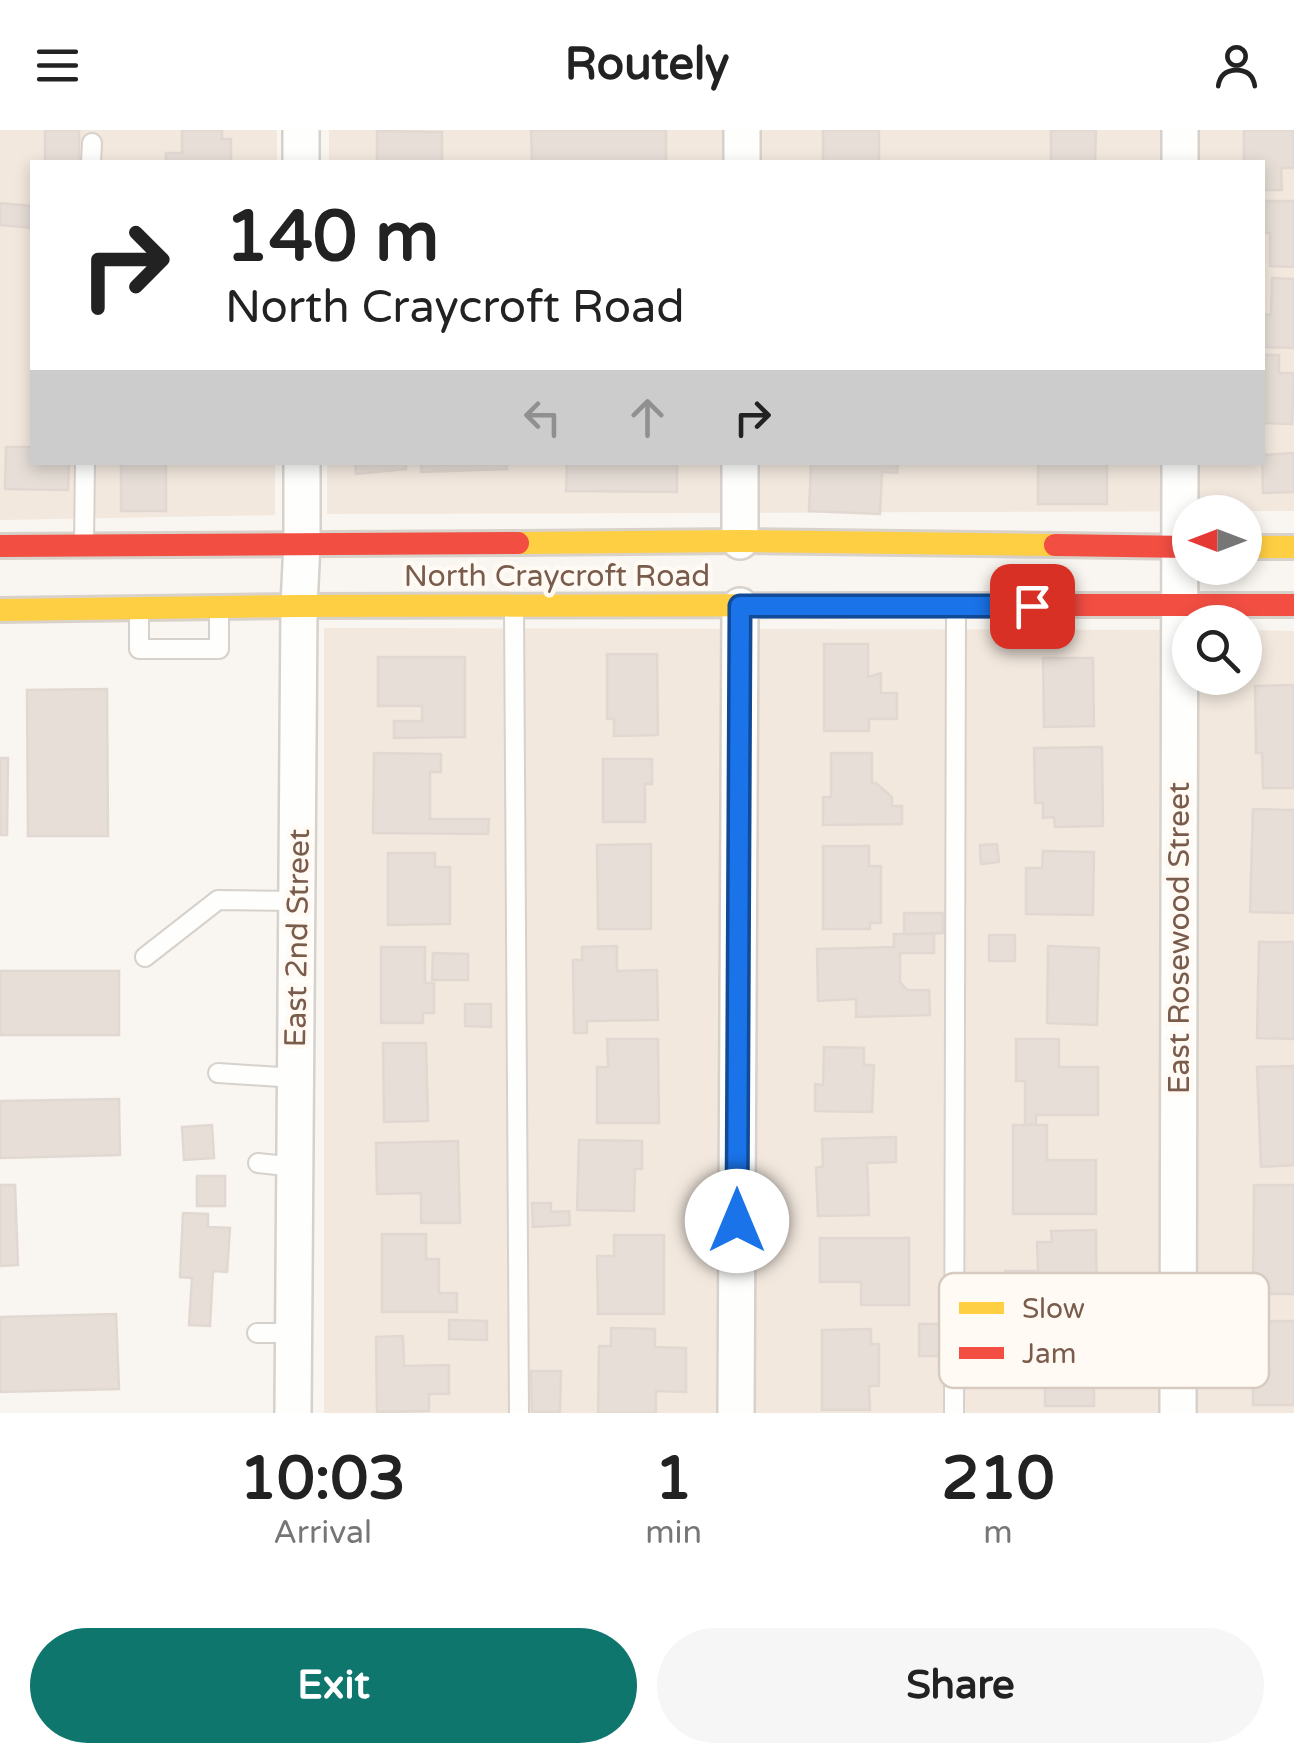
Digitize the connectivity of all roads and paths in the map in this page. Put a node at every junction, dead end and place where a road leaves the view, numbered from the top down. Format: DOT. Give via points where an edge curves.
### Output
graph roads {
  1 [pos="301,130"];
  2 [pos="742,130"];
  3 [pos="1180,130"];
  4 [pos="92,143"];
  5 [pos="91,160"];
  6 [pos="301,160"];
  7 [pos="742,160"];
  8 [pos="1180,160"];
  9 [pos="86,465"];
  10 [pos="302,465"];
  11 [pos="740,465"];
  12 [pos="1180,465"];
  13 [pos="1182,495"];
  14 [pos="740,541"];
  15 [pos="302,543"];
  16 [pos="84,545"];
  17 [pos="0,546"];
  18 [pos="1172,547"];
  19 [pos="1262,547"];
  20 [pos="1294,547"];
  21 [pos="1181,585"];
  22 [pos="1172,605"];
  23 [pos="1180,605"];
  24 [pos="1262,605"];
  25 [pos="1294,605"];
  26 [pos="299,606"];
  27 [pos="514,606"];
  28 [pos="740,606"];
  29 [pos="956,606"];
  30 [pos="139,608"];
  31 [pos="219,608"];
  32 [pos="0,610"];
  33 [pos="1180,695"];
  34 [pos="298,900"];
  35 [pos="145,956"];
  36 [pos="218,1073"];
  37 [pos="295,1078"];
  38 [pos="258,1163"];
  39 [pos="296,1168"];
  40 [pos="954,1273"];
  41 [pos="1178,1273"];
  42 [pos="257,1333"];
  43 [pos="294,1333"];
  44 [pos="954,1388"];
  45 [pos="1178,1388"];
  46 [pos="293,1413"];
  47 [pos="519,1413"];
  48 [pos="736,1413"];
  49 [pos="954,1413"];
  50 [pos="1178,1413"];
  1 -- 6 [label="street"];
  2 -- 7 [label="street"];
  3 -- 8 [label="street"];
  4 -- 5 [label="lane"];
  9 -- 16 [label="lane"];
  10 -- 15 [label="street, East 2nd Street"];
  11 -- 14 [label="street"];
  12 -- 13 [label="street, East Rosewood Street"];
  14 -- 15 [label="main road, North Craycroft Road"];
  14 -- 18 [label="main road, North Craycroft Road"];
  15 -- 16 [label="main road, North Craycroft Road"];
  15 -- 26 [label="street, East 2nd Street"];
  16 -- 17 [label="main road, North Craycroft Road"];
  19 -- 20 [label="main road"];
  21 -- 23 [label="street, East Rosewood Street"];
  22 -- 29 [label="main road, North Craycroft Road"];
  24 -- 25 [label="main road, North Craycroft Road"];
  26 -- 27 [label="main road, North Craycroft Road"];
  26 -- 31 [label="main road, North Craycroft Road"];
  26 -- 34 [label="street, East 2nd Street"];
  27 -- 28 [label="main road, North Craycroft Road"];
  27 -- 47 [label="lane"];
  28 -- 29 [label="main road, North Craycroft Road"];
  28 -- 48 [label="street"];
  29 -- 40 [label="lane"];
  30 -- 31 [label="main road, North Craycroft Road"];
  30 -- 31 [label="lane" via="140,649 219,648"];
  30 -- 32 [label="main road, North Craycroft Road"];
  33 -- 41 [label="street, East Rosewood Street"];
  34 -- 35 [label="lane" via="218,900"];
  34 -- 37 [label="street, East 2nd Street"];
  36 -- 37 [label="lane"];
  37 -- 39 [label="street, East 2nd Street"];
  38 -- 39 [label="lane"];
  39 -- 43 [label="street, East 2nd Street"];
  42 -- 43 [label="lane"];
  43 -- 46 [label="street, East 2nd Street"];
  44 -- 49 [label="lane"];
  45 -- 50 [label="street, East Rosewood Street"];
}
